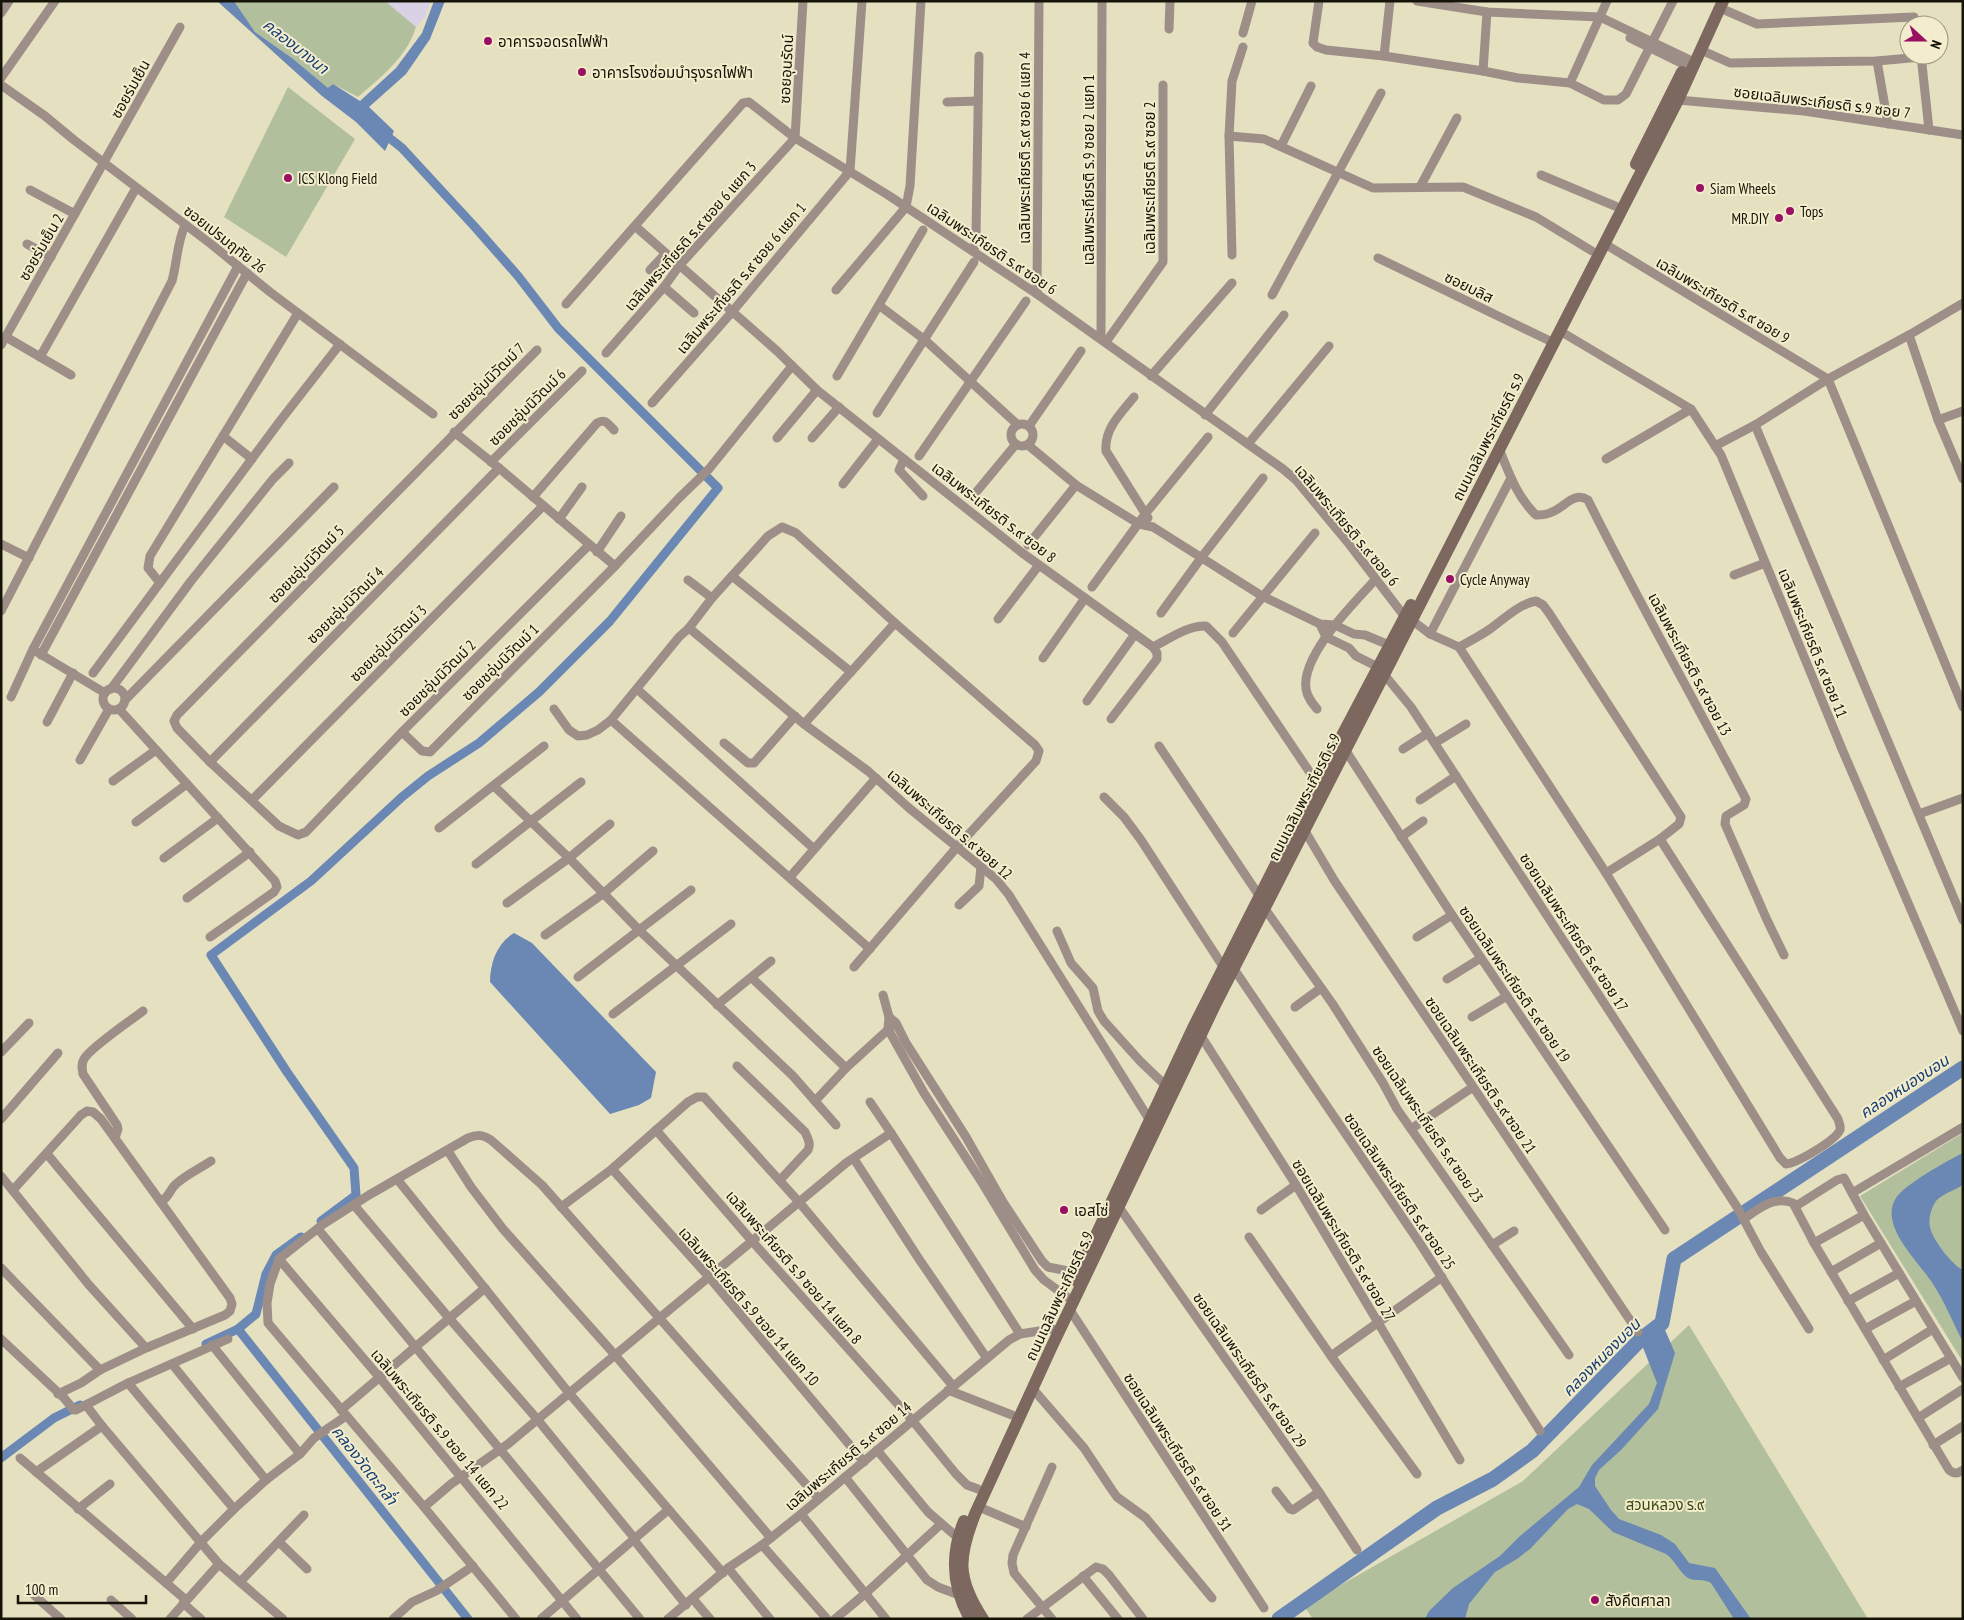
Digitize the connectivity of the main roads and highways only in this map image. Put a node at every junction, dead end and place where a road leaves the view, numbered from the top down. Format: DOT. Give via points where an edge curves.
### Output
graph roads {
  1 [pos="1719,4"];
  2 [pos="1660,125"];
  3 [pos="1638,169"];
  4 [pos="1598,245"];
  5 [pos="1547,347"];
  6 [pos="1519,404"];
  7 [pos="1409,619"];
  8 [pos="1382,671"];
  9 [pos="1229,969"];
  10 [pos="970,1619"];
  11 [pos="983,1619"];
  1 -- 2 [label="main road, ถนนเฉลิมพระเกียรติ ร.9" via="1687,62"];
  1 -- 2 [label="main road, ถนนเฉลิมพระเกียรติ ร.9" via="1678,100"];
  2 -- 3 [label="main road, ถนนเฉลิมพระเกียรติ ร.9"];
  3 -- 4 [label="main road, ถนนเฉลิมพระเกียรติ ร.9"];
  3 -- 4 [label="main road, ถนนเฉลิมพระเกียรติ ร.9" via="1615,206"];
  4 -- 5 [label="main road, ถนนเฉลิมพระเกียรติ ร.9"];
  4 -- 5 [label="main road, ถนนเฉลิมพระเกียรติ ร.9" via="1560,331"];
  5 -- 6 [label="main road, ถนนเฉลิมพระเกียรติ ร.9"];
  6 -- 7 [label="main road, ถนนเฉลิมพระเกียรติ ร.9"];
  6 -- 7 [label="main road, ถนนเฉลิมพระเกียรติ ร.9" via="1500,451"];
  7 -- 8 [label="main road, ถนนเฉลิมพระเกียรติ ร.9"];
  7 -- 8 [label="main road, ถนนเฉลิมพระเกียรติ ร.9" via="1389,645"];
  8 -- 9 [label="main road, ถนนเฉลิมพระเกียรติ ร.9" via="1346,751 1265,909"];
  8 -- 9 [label="main road, ถนนเฉลิมพระเกียรติ ร.9" via="1317,783 1260,897"];
  9 -- 10 [label="main road, ถนนเฉลิมพระเกียรติ ร.9" via="1165,1085 957,1538 954,1575"];
  9 -- 11 [label="main road, ถนนเฉลิมพระเกียรติ ร.9" via="1201,1036 966,1537 962,1558 966,1584"];
}
